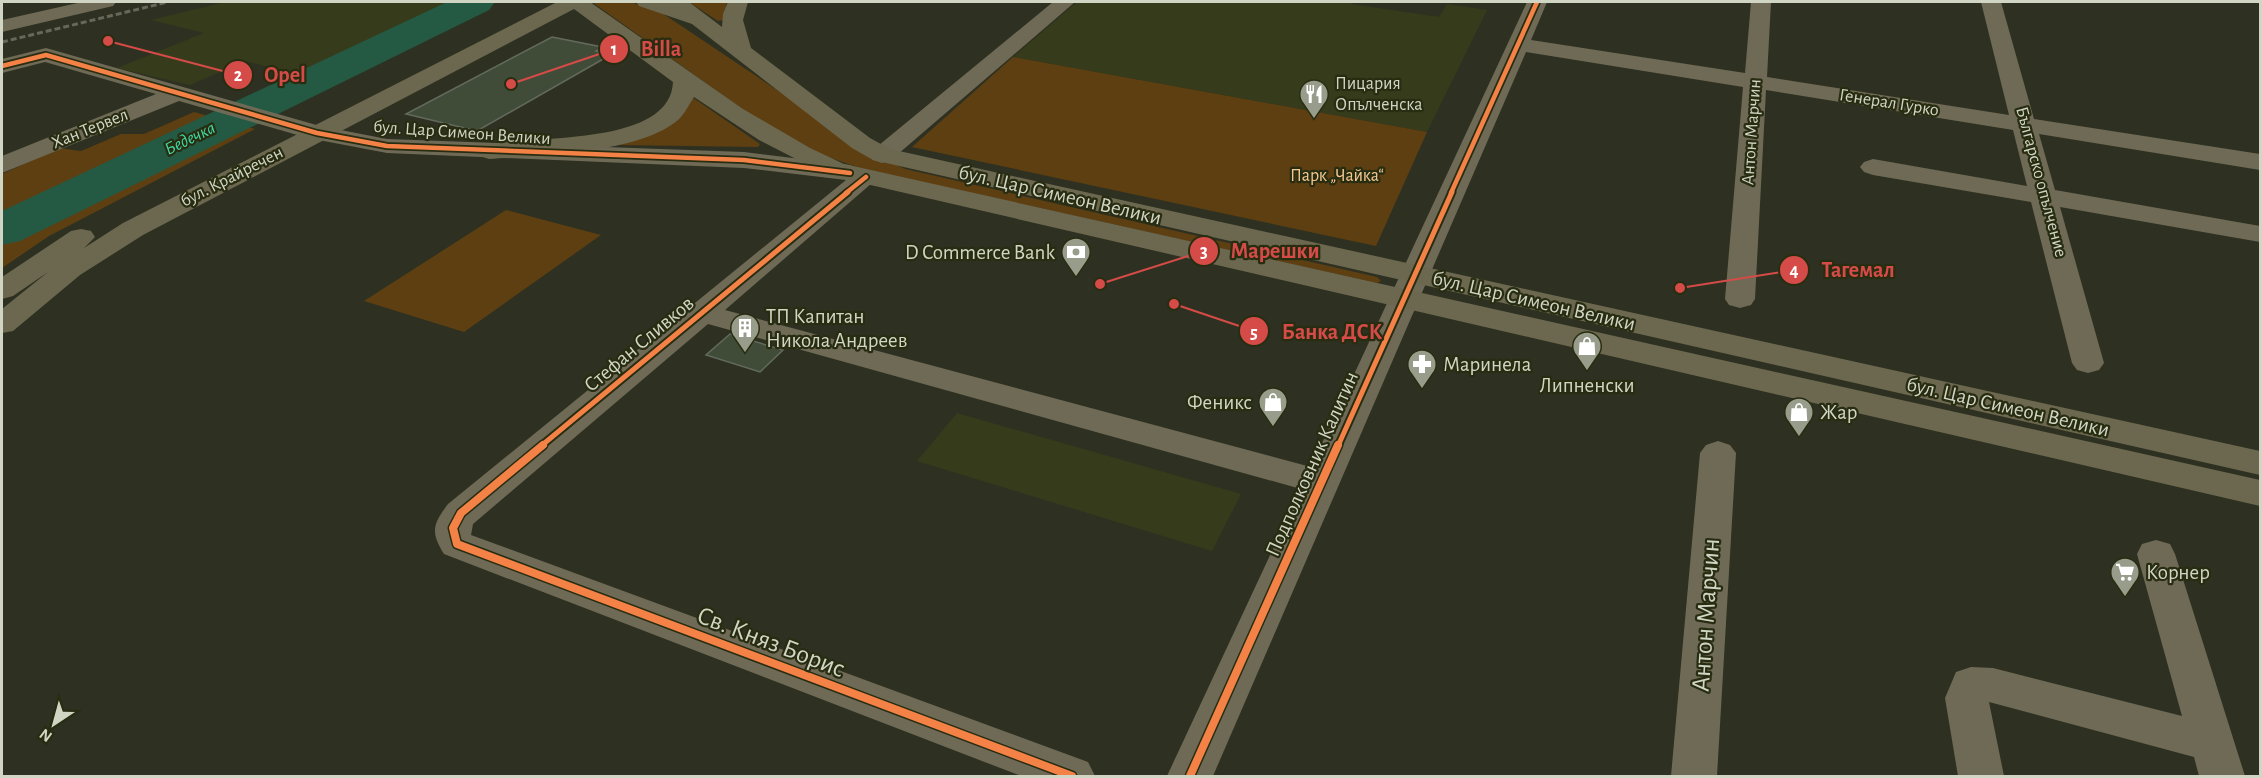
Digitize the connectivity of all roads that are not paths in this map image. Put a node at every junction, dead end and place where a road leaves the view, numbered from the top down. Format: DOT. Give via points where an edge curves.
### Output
graph roads {
  1 [pos="106,2"];
  2 [pos="543,2"];
  3 [pos="572,2"];
  4 [pos="578,2"];
  5 [pos="646,2"];
  6 [pos="677,2"];
  7 [pos="738,2"];
  8 [pos="1065,2"];
  9 [pos="1537,2"];
  10 [pos="1761,2"];
  11 [pos="1991,2"];
  12 [pos="708,23"];
  13 [pos="2,26"];
  14 [pos="1518,44"];
  15 [pos="741,50"];
  16 [pos="2,66"];
  17 [pos="684,76"];
  18 [pos="1756,81"];
  19 [pos="189,95"];
  20 [pos="2026,124"];
  21 [pos="305,129"];
  22 [pos="489,151"];
  23 [pos="2260,162"];
  24 [pos="2,165"];
  25 [pos="1873,167"];
  26 [pos="866,168"];
  27 [pos="2045,197"];
  28 [pos="2260,234"];
  29 [pos="1409,287"];
  30 [pos="2,290"];
  31 [pos="1740,298"];
  32 [pos="702,313"];
  33 [pos="2,324"];
  34 [pos="2088,363"];
  35 [pos="2135,450"];
  36 [pos="1718,453"];
  37 [pos="2260,464"];
  38 [pos="1322,482"];
  39 [pos="2260,493"];
  40 [pos="457,544"];
  41 [pos="2156,554"];
  42 [pos="2217,760"];
  43 [pos="1072,777"];
  44 [pos="1190,777"];
  45 [pos="1694,777"];
  46 [pos="1981,777"];
  1 -- 13 [label="street"];
  2 -- 21 [label="main road, бул. Крайречен"];
  3 -- 21 [label="main road, бул. Крайречен"];
  4 -- 17 [label="main road, бул. Цар Симеон Велики"];
  5 -- 12 [label="main road"];
  6 -- 12 [label="main road, бул. Цар Симеон Велики"];
  7 -- 15 [label="main road" via="731,24"];
  8 -- 26 [label="street, Стефан Сливков"];
  9 -- 14 [label="street, Подполковник Калитин"];
  10 -- 18 [label="street, Антон Марчин"];
  11 -- 20 [label="street, Българско опълчение"];
  12 -- 15 [label="main road, бул. Цар Симеон Велики"];
  14 -- 18 [label="street, Генерал Гурко"];
  14 -- 29 [label="street, Подполковник Калитин"];
  15 -- 26 [label="main road, бул. Цар Симеон Велики" via="861,143"];
  16 -- 19 [label="street, бул. Цар Симеон Велики" via="46,55"];
  17 -- 22 [label="main road" via="683,95 678,104 661,119 635,131 585,144"];
  17 -- 26 [label="main road, бул. Цар Симеон Велики" via="744,123 781,145 812,160"];
  18 -- 20 [label="street, Генерал Гурко"];
  18 -- 31 [label="street, Антон Марчин"];
  19 -- 21 [label="street, бул. Цар Симеон Велики"];
  19 -- 24 [label="street, Хан Тервел"];
  20 -- 23 [label="street, Генерал Гурко"];
  20 -- 27 [label="street, Българско опълчение"];
  21 -- 22 [label="street, бул. Цар Симеон Велики" via="387,146"];
  21 -- 30 [label="main road, бул. Крайречен" via="90,231"];
  21 -- 33 [label="main road, бул. Крайречен" via="106,246"];
  22 -- 26 [label="street, бул. Цар Симеон Велики"];
  25 -- 27 [label="street"];
  26 -- 29 [label="main road, бул. Цар Симеон Велики"];
  26 -- 32 [label="street, Стефан Сливков"];
  27 -- 28 [label="street"];
  27 -- 34 [label="street, Българско опълчение"];
  29 -- 35 [label="main road, бул. Цар Симеон Велики"];
  29 -- 38 [label="street, Подполковник Калитин"];
  32 -- 38 [label="street"];
  32 -- 40 [label="street, Стефан Сливков" via="461,513 452,528"];
  35 -- 37 [label="main road, бул. Цар Симеон Велики"];
  35 -- 39 [label="main road, бул. Цар Симеон Велики"];
  36 -- 45 [label="street, Антон Марчин"];
  38 -- 44 [label="street, Подполковник Калитин"];
  40 -- 43 [label="street, Св. Княз Борис"];
  41 -- 42 [label="street"];
  42 -- 46 [label="street" via="1993,685 1971,684 1967,698"];
}
